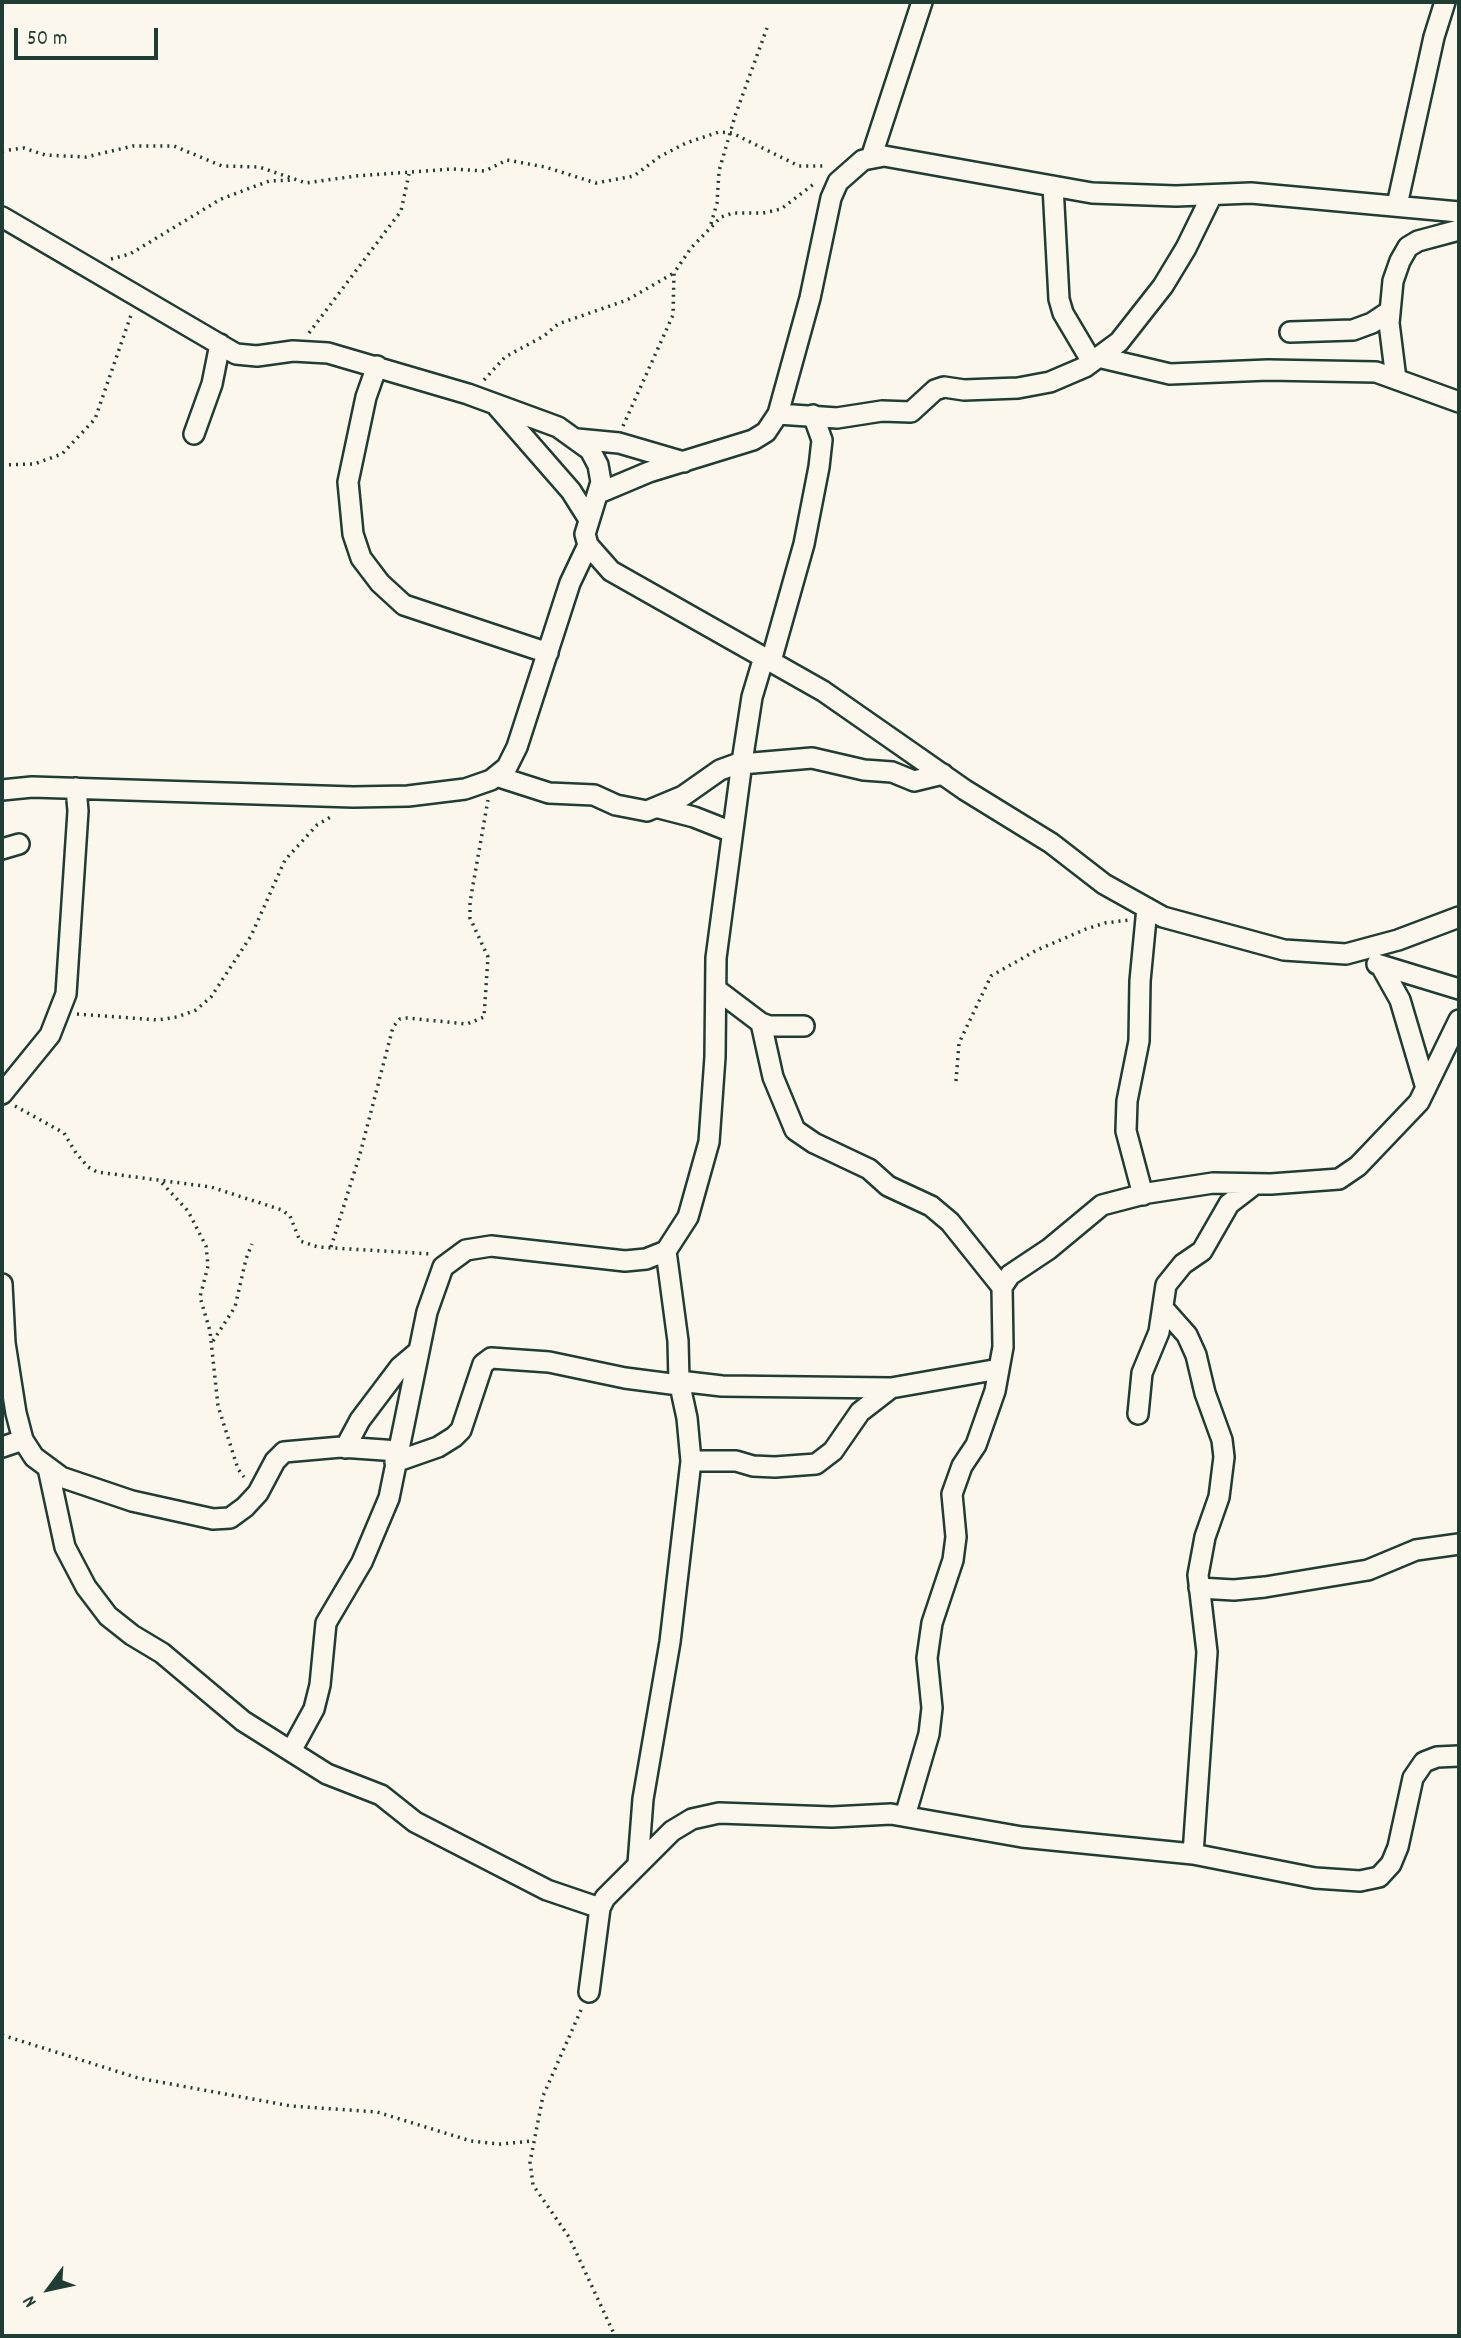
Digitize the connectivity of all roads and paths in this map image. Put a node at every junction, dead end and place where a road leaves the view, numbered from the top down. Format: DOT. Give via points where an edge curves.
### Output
graph roads {
  1 [pos="922,2"];
  2 [pos="1445,2"];
  3 [pos="767,28"];
  4 [pos="732,133"];
  5 [pos="2,151"];
  6 [pos="871,158"];
  7 [pos="853,167"];
  8 [pos="409,174"];
  9 [pos="295,180"];
  10 [pos="819,181"];
  11 [pos="1053,186"];
  12 [pos="1212,195"];
  13 [pos="1397,205"];
  14 [pos="1459,212"];
  15 [pos="2,217"];
  16 [pos="710,226"];
  17 [pos="1459,230"];
  18 [pos="86,266"];
  19 [pos="674,273"];
  20 [pos="140,297"];
  21 [pos="1390,311"];
  22 [pos="1290,332"];
  23 [pos="220,344"];
  24 [pos="293,352"];
  25 [pos="1095,359"];
  26 [pos="377,366"];
  27 [pos="1396,379"];
  28 [pos="468,394"];
  29 [pos="1459,402"];
  30 [pos="494,403"];
  31 [pos="778,414"];
  32 [pos="813,415"];
  33 [pos="194,434"];
  34 [pos="577,439"];
  35 [pos="619,443"];
  36 [pos="685,462"];
  37 [pos="2,465"];
  38 [pos="598,493"];
  39 [pos="588,518"];
  40 [pos="588,545"];
  41 [pos="548,653"];
  42 [pos="768,659"];
  43 [pos="741,763"];
  44 [pos="943,774"];
  45 [pos="493,778"];
  46 [pos="76,788"];
  47 [pos="2,790"];
  48 [pos="353,797"];
  49 [pos="659,808"];
  50 [pos="732,832"];
  51 [pos="1146,914"];
  52 [pos="1459,917"];
  53 [pos="1346,954"];
  54 [pos="1381,965"];
  55 [pos="716,989"];
  56 [pos="1459,989"];
  57 [pos="60,1013"];
  58 [pos="1459,1020"];
  59 [pos="761,1023"];
  60 [pos="804,1026"];
  61 [pos="956,1081"];
  62 [pos="1426,1088"];
  63 [pos="4,1095"];
  64 [pos="160,1181"];
  65 [pos="1255,1184"];
  66 [pos="1143,1195"];
  67 [pos="252,1244"];
  68 [pos="331,1248"];
  69 [pos="666,1251"];
  70 [pos="454,1257"];
  71 [pos="2,1284"];
  72 [pos="1002,1287"];
  73 [pos="1163,1308"];
  74 [pos="212,1343"];
  75 [pos="419,1352"];
  76 [pos="999,1369"];
  77 [pos="679,1383"];
  78 [pos="891,1388"];
  79 [pos="1138,1414"];
  80 [pos="23,1440"];
  81 [pos="2,1447"];
  82 [pos="345,1448"];
  83 [pos="397,1457"];
  84 [pos="691,1461"];
  85 [pos="48,1468"];
  86 [pos="258,1493"];
  87 [pos="1459,1544"];
  88 [pos="1199,1588"];
  89 [pos="290,1751"];
  90 [pos="1459,1756"];
  91 [pos="905,1816"];
  92 [pos="1193,1854"];
  93 [pos="639,1864"];
  94 [pos="600,1908"];
  95 [pos="589,1992"];
  96 [pos="2,2035"];
  97 [pos="533,2141"];
  98 [pos="615,2336"];
  1 -- 6 [label="street"];
  2 -- 13 [label="street"];
  3 -- 4 [label="path"];
  4 -- 7 [label="path" via="799,166"];
  4 -- 8 [label="path" via="706,135 686,143 659,157 644,172 623,180 596,183 507,160 488,170"];
  4 -- 16 [label="path" via="719,171"];
  5 -- 9 [label="path" via="24,148 45,155 86,157 133,146 174,146 222,166 259,167"];
  6 -- 7 [label="street"];
  6 -- 11 [label="street" via="884,156"];
  7 -- 31 [label="street" via="838,182 831,198"];
  8 -- 9 [label="path" via="356,176 319,184"];
  8 -- 24 [label="path" via="401,211"];
  9 -- 18 [label="path" via="269,181 221,199 130,254"];
  10 -- 16 [label="path" via="780,209 733,213"];
  11 -- 12 [label="street" via="1092,193"];
  11 -- 25 [label="street" via="1059,299 1063,313"];
  12 -- 13 [label="street" via="1251,193"];
  12 -- 25 [label="street" via="1163,286 1119,342"];
  13 -- 14 [label="street"];
  15 -- 18 [label="street"];
  16 -- 19 [label="path"];
  17 -- 21 [label="street" via="1408,247 1393,281"];
  18 -- 20 [label="street"];
  19 -- 28 [label="path" via="627,300 558,324 505,357"];
  19 -- 35 [label="path" via="673,315 626,414"];
  20 -- 23 [label="street"];
  20 -- 37 [label="path" via="95,419 62,454 34,464"];
  21 -- 22 [label="street" via="1353,330"];
  21 -- 27 [label="street" via="1390,351"];
  23 -- 24 [label="street" via="236,354"];
  23 -- 33 [label="street"];
  24 -- 26 [label="street" via="328,353"];
  25 -- 27 [label="street" via="1170,374 1376,372"];
  25 -- 32 [label="street" via="1050,383 988,390 944,387 911,412 837,418"];
  26 -- 28 [label="street"];
  26 -- 41 [label="street" via="348,482 360,558 404,605"];
  27 -- 29 [label="street"];
  28 -- 30 [label="street"];
  30 -- 34 [label="street"];
  30 -- 39 [label="street" via="562,480"];
  31 -- 32 [label="street"];
  31 -- 36 [label="street" via="766,432 752,440"];
  32 -- 42 [label="street" via="822,440 819,467 804,544"];
  34 -- 35 [label="street"];
  34 -- 38 [label="street" via="598,465"];
  35 -- 36 [label="street"];
  36 -- 38 [label="street"];
  38 -- 39 [label="street"];
  39 -- 40 [label="street"];
  40 -- 41 [label="street" via="570,583"];
  40 -- 42 [label="street" via="611,571"];
  41 -- 45 [label="street" via="517,747 507,767"];
  42 -- 43 [label="street" via="752,697"];
  42 -- 44 [label="street"];
  43 -- 44 [label="street" via="812,758 892,772 914,781"];
  43 -- 49 [label="street" via="720,770"];
  43 -- 50 [label="street"];
  44 -- 51 [label="street" via="1051,843"];
  45 -- 48 [label="street" via="465,789"];
  45 -- 49 [label="street" via="549,793 594,795 639,811"];
  45 -- 68 [label="path" via="470,902 470,918 488,957 484,1017 467,1024 407,1018 393,1027"];
  46 -- 47 [label="street"];
  46 -- 48 [label="street"];
  46 -- 57 [label="street" via="69,958"];
  48 -- 57 [label="path" via="317,825 285,860 251,936 211,997 196,1010 158,1020"];
  49 -- 50 [label="street"];
  50 -- 55 [label="street"];
  51 -- 53 [label="street" via="1284,950"];
  51 -- 61 [label="path" via="1086,929 991,976 959,1043"];
  51 -- 66 [label="street" via="1139,1041 1126,1131"];
  52 -- 53 [label="street"];
  53 -- 54 [label="street"];
  54 -- 56 [label="street"];
  54 -- 62 [label="street" via="1400,1000"];
  55 -- 59 [label="street"];
  55 -- 69 [label="street" via="709,1142 688,1217"];
  57 -- 63 [label="street" via="42,1048"];
  58 -- 62 [label="street"];
  59 -- 60 [label="street"];
  59 -- 72 [label="street" via="772,1077 795,1130 869,1169 888,1186 931,1206 959,1232"];
  62 -- 65 [label="street" via="1396,1129 1339,1179"];
  63 -- 64 [label="path" via="64,1132 88,1167"];
  64 -- 68 [label="path" via="211,1187 282,1210 300,1241"];
  64 -- 74 [label="path" via="188,1211 206,1245 208,1266 200,1297"];
  65 -- 66 [label="street" via="1213,1183"];
  65 -- 73 [label="street" via="1229,1204 1202,1251 1174,1273 1166,1285"];
  66 -- 72 [label="street" via="1102,1205 1049,1250 1010,1275"];
  67 -- 74 [label="path" via="235,1307"];
  68 -- 70 [label="path"];
  69 -- 70 [label="street" via="625,1261 491,1246"];
  69 -- 77 [label="street"];
  70 -- 75 [label="street" via="443,1268"];
  71 -- 80 [label="street" via="5,1343"];
  72 -- 76 [label="street"];
  73 -- 79 [label="street" via="1159,1332 1142,1373"];
  73 -- 88 [label="street" via="1187,1335 1222,1440 1219,1497 1205,1537"];
  74 -- 86 [label="path" via="218,1406 228,1443 238,1469"];
  75 -- 82 [label="street" via="400,1367"];
  75 -- 83 [label="street"];
  76 -- 78 [label="street"];
  76 -- 91 [label="street" via="996,1391 976,1445 952,1494 953,1560 932,1623 927,1658 932,1708 929,1734"];
  77 -- 78 [label="street"];
  77 -- 83 [label="street" via="625,1378 549,1362 491,1358 483,1364 461,1430 438,1447"];
  77 -- 84 [label="street"];
  78 -- 84 [label="street" via="860,1412 833,1451 816,1464 775,1467"];
  80 -- 81 [label="street"];
  80 -- 85 [label="street"];
  82 -- 83 [label="street"];
  82 -- 86 [label="street" via="284,1452"];
  83 -- 89 [label="street" via="376,1534 326,1623 314,1709"];
  84 -- 93 [label="street" via="670,1642 643,1799"];
  85 -- 86 [label="street" via="61,1477 132,1501 213,1520 230,1518"];
  85 -- 89 [label="street" via="65,1547 108,1616 181,1668 243,1721"];
  87 -- 88 [label="street" via="1416,1550 1368,1570 1265,1587"];
  88 -- 92 [label="street" via="1207,1653"];
  89 -- 94 [label="street" via="327,1774 381,1795 415,1822 547,1890"];
  90 -- 92 [label="street" via="1424,1762 1413,1778 1398,1847 1379,1877 1360,1881 1315,1878"];
  91 -- 92 [label="street" via="1022,1837"];
  91 -- 93 [label="street" via="719,1812 692,1819"];
  93 -- 94 [label="street"];
  94 -- 95 [label="street"];
  95 -- 97 [label="path" via="543,2096"];
  96 -- 97 [label="path" via="138,2078 291,2106 377,2112 471,2141"];
  97 -- 98 [label="path" via="533,2185 569,2237"];
}
